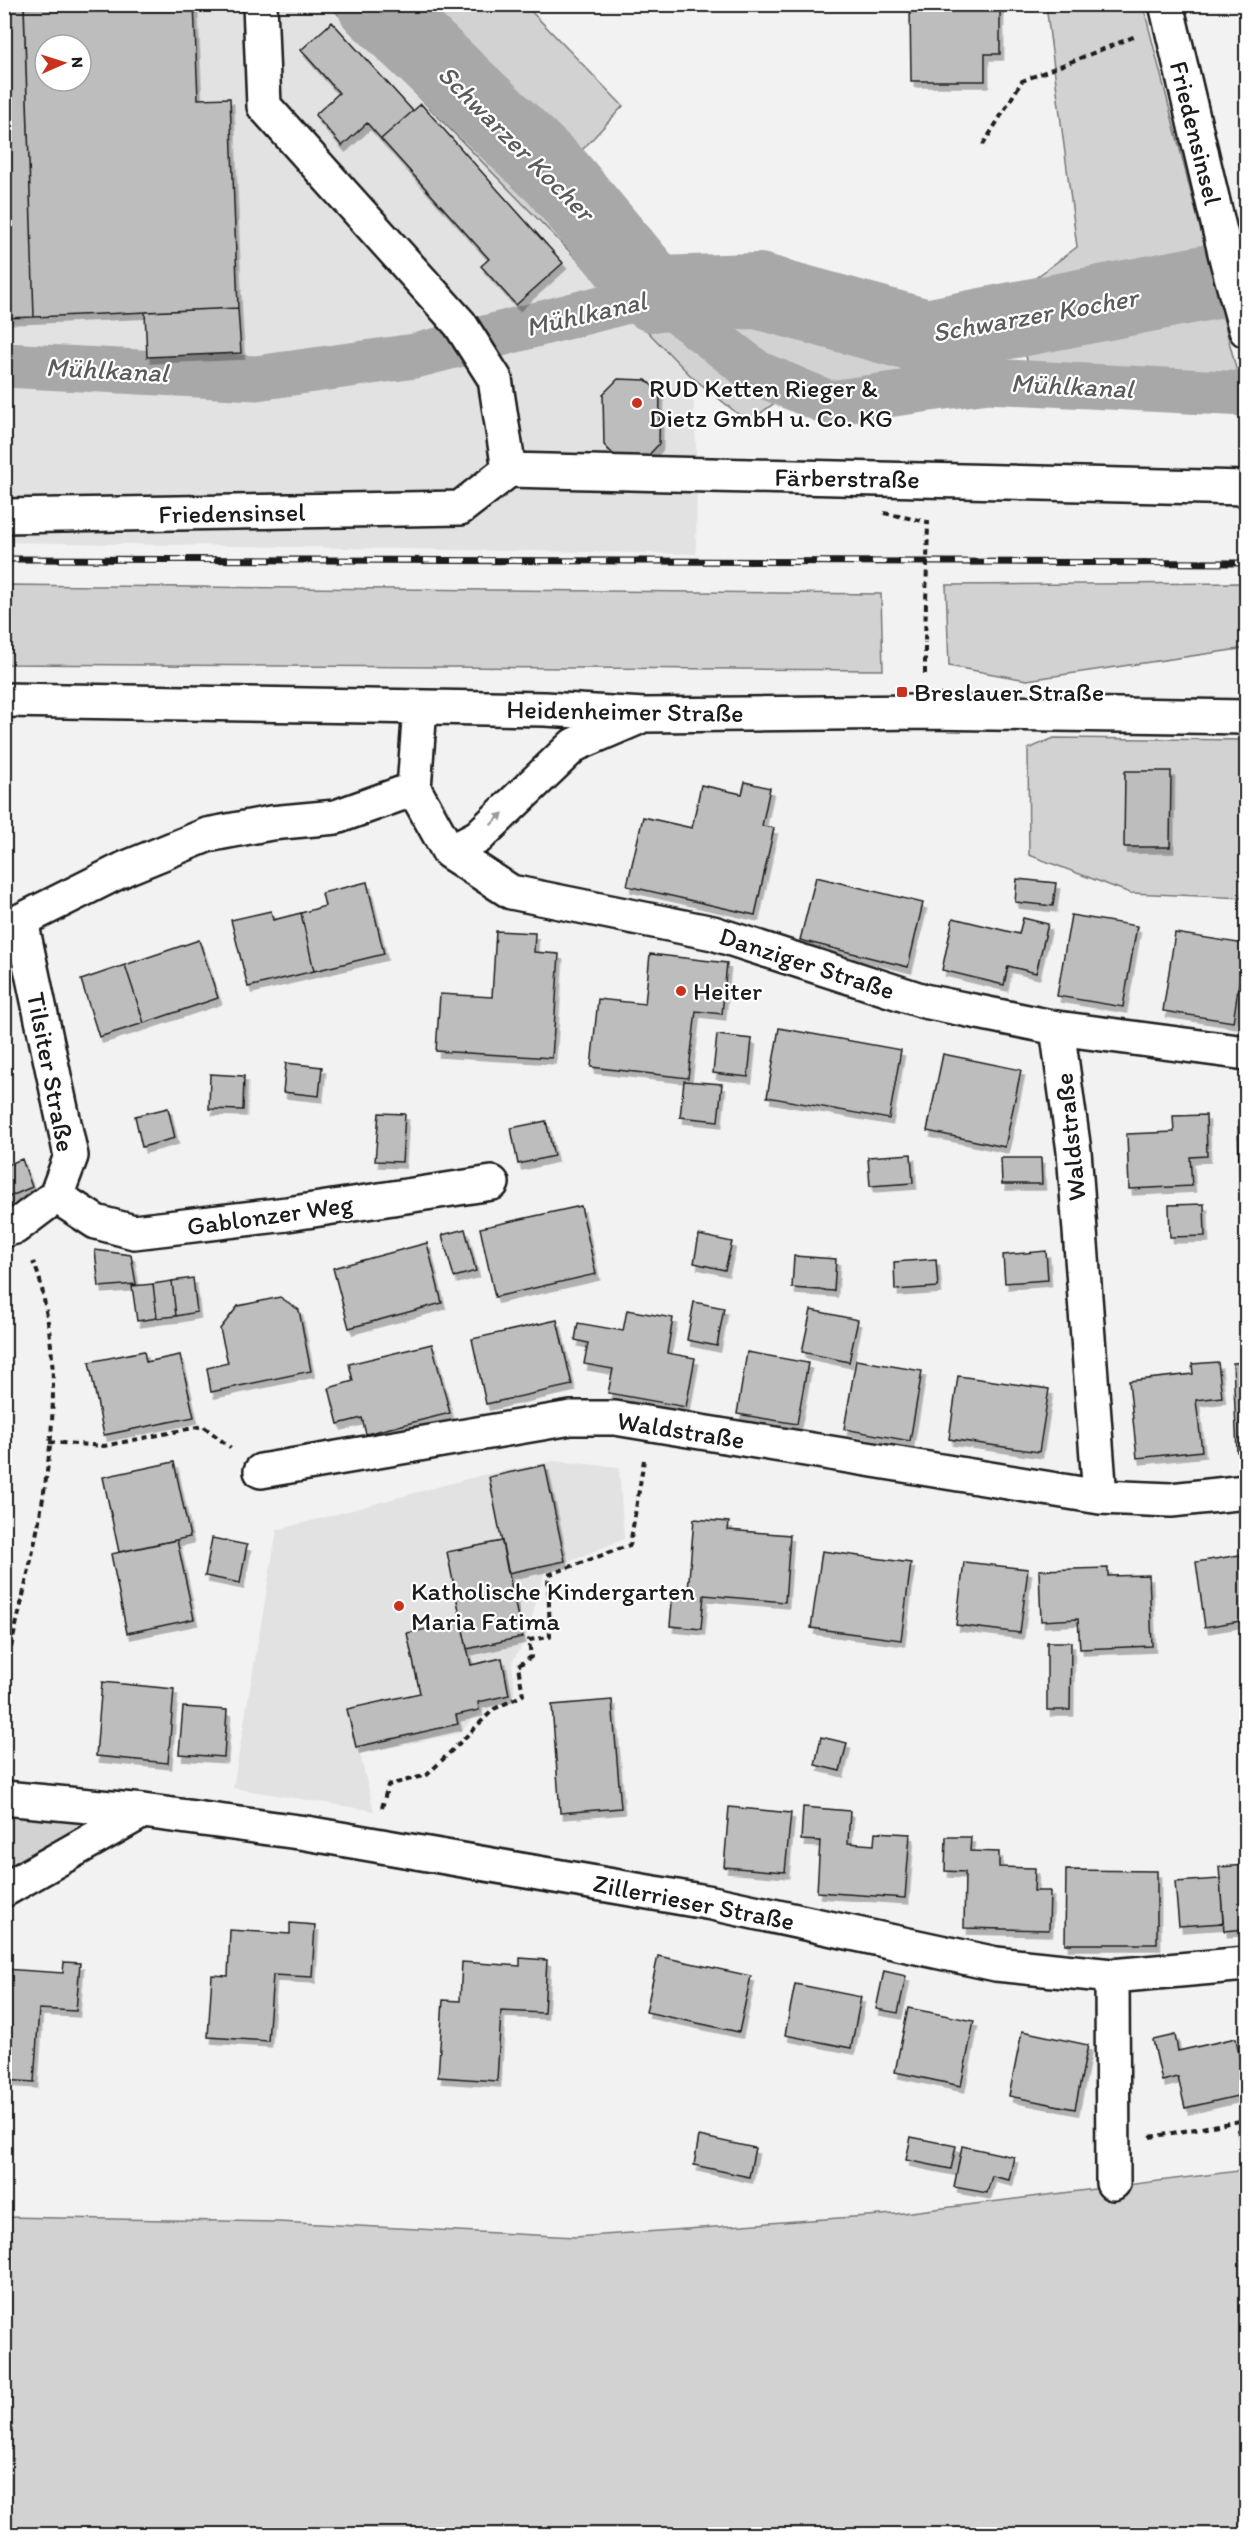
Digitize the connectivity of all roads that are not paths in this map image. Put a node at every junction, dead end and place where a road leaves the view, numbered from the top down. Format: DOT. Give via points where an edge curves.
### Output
graph roads {
  1 [pos="260,4"];
  2 [pos="1168,14"];
  3 [pos="1246,330"];
  4 [pos="509,470"];
  5 [pos="1246,488"];
  6 [pos="4,516"];
  7 [pos="4,700"];
  8 [pos="420,707"];
  9 [pos="645,715"];
  10 [pos="1246,717"];
  11 [pos="414,789"];
  12 [pos="449,852"];
  13 [pos="13,925"];
  14 [pos="1057,1028"];
  15 [pos="1246,1053"];
  16 [pos="492,1183"];
  17 [pos="56,1197"];
  18 [pos="10,1229"];
  19 [pos="261,1471"];
  20 [pos="1246,1492"];
  21 [pos="1100,1497"];
  22 [pos="4,1798"];
  23 [pos="142,1811"];
  24 [pos="4,1890"];
  25 [pos="1246,1964"];
  26 [pos="1112,1976"];
  27 [pos="1113,2183"];
  1 -- 4 [label="street" via="264,106 460,324 495,379"];
  2 -- 3 [label="street, Friedensinsel"];
  4 -- 5 [label="street, Färberstraße"];
  4 -- 6 [label="street, Friedensinsel" via="460,508"];
  7 -- 8 [label="street, Heidenheimer Straße"];
  8 -- 9 [label="street, Heidenheimer Straße"];
  8 -- 11 [label="street"];
  9 -- 10 [label="street, Heidenheimer Straße" via="924,712"];
  12 -- 9 [label="street, one-way" via="478,837 574,745"];
  11 -- 12 [label="street, Danziger Straße"];
  11 -- 13 [label="street" via="336,817 271,823 207,835 126,868"];
  12 -- 14 [label="street, Danziger Straße" via="511,892 713,933 924,1001"];
  13 -- 17 [label="street, Tilsiter Straße" via="71,1156"];
  14 -- 15 [label="street, Danziger Straße"];
  14 -- 21 [label="street, Waldstraße" via="1074,1151"];
  16 -- 17 [label="street, Gablonzer Weg" via="134,1232 96,1222"];
  17 -- 18 [label="street"];
  19 -- 21 [label="street, Waldstraße" via="571,1419 615,1418"];
  20 -- 21 [label="street, Waldstraße" via="1171,1500"];
  22 -- 23 [label="street"];
  23 -- 24 [label="street"];
  23 -- 26 [label="street, Zillerrieser Straße" via="373,1845 712,1903 996,1964"];
  25 -- 26 [label="street, Zillerrieser Straße"];
  26 -- 27 [label="street"];
}
